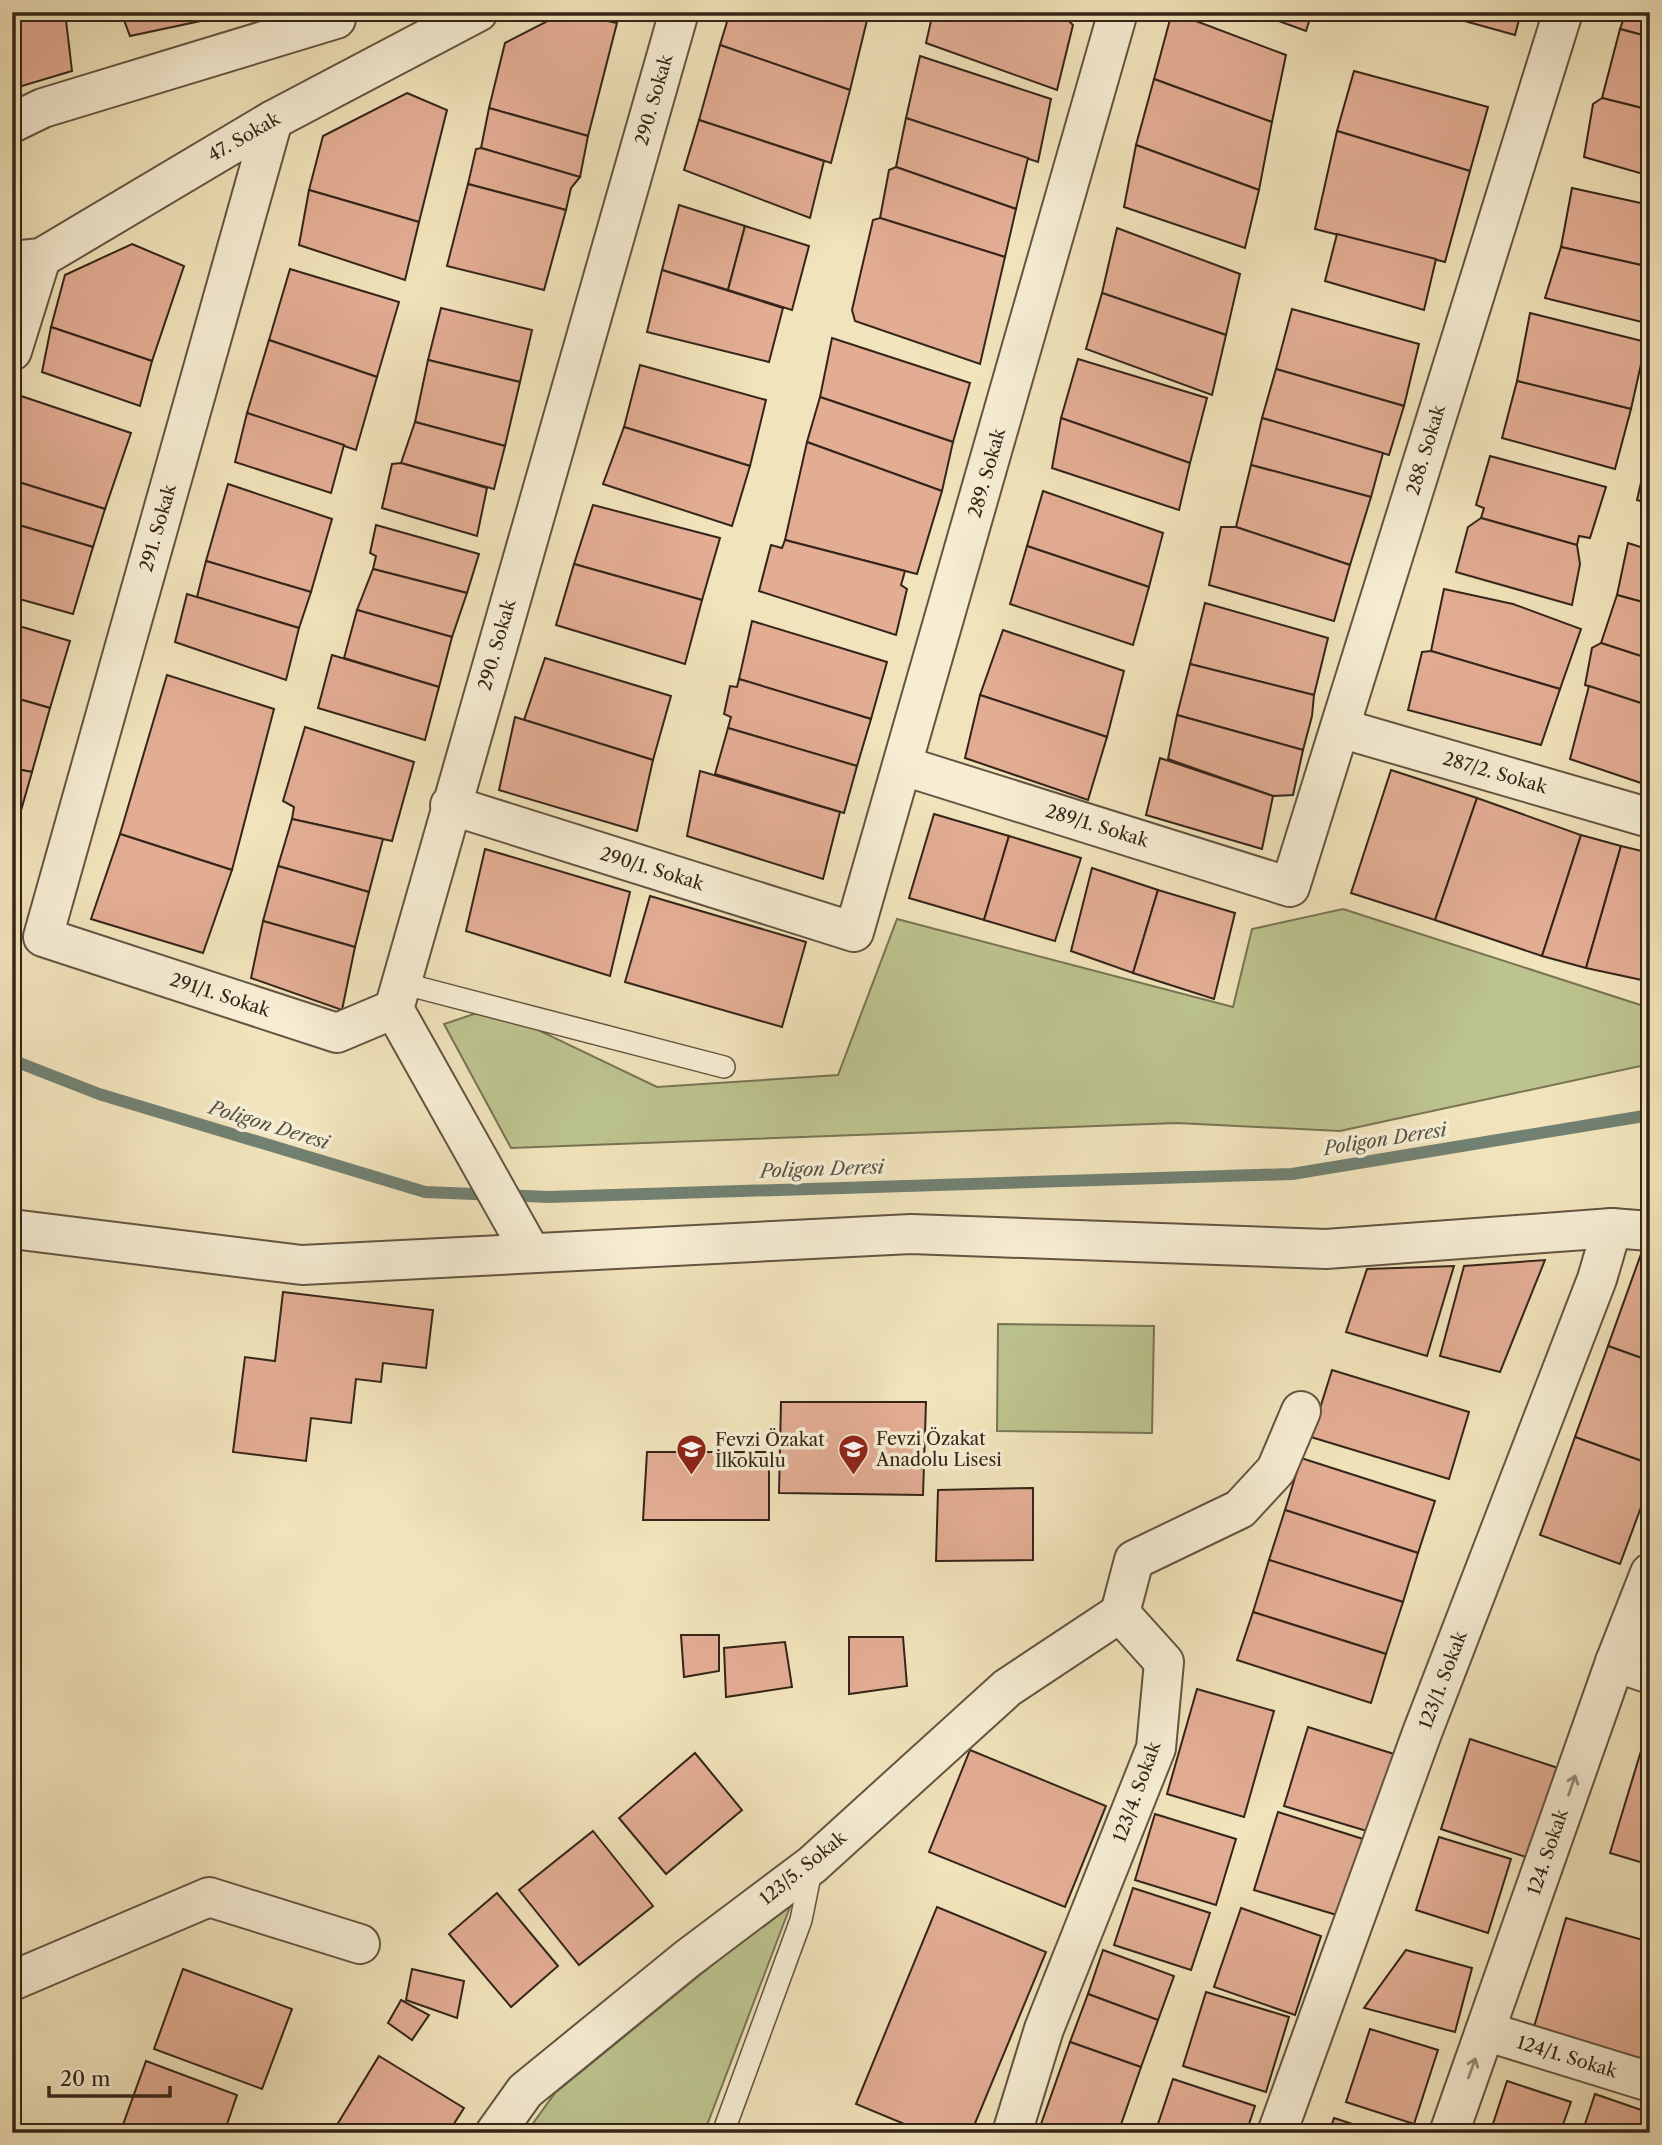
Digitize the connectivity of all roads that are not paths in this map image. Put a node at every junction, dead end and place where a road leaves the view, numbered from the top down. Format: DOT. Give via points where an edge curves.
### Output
graph roads {
  1 [pos="478,12"];
  2 [pos="679,12"];
  3 [pos="1118,12"];
  4 [pos="1563,12"];
  5 [pos="336,19"];
  6 [pos="273,120"];
  7 [pos="12,123"];
  8 [pos="27,260"];
  9 [pos="12,351"];
  10 [pos="1340,728"];
  11 [pos="904,766"];
  12 [pos="450,805"];
  13 [pos="1650,818"];
  14 [pos="1290,887"];
  15 [pos="854,932"];
  16 [pos="43,937"];
  17 [pos="398,996"];
  18 [pos="724,1067"];
  19 [pos="1612,1228"];
  20 [pos="12,1230"];
  21 [pos="1650,1231"];
  22 [pos="523,1241"];
  23 [pos="1301,1412"];
  24 [pos="1650,1573"];
  25 [pos="1120,1613"];
  26 [pos="1632,1668"];
  27 [pos="812,1865"];
  28 [pos="360,1944"];
  29 [pos="12,1981"];
  30 [pos="1485,2031"];
  31 [pos="1650,2082"];
  32 [pos="495,2133"];
  33 [pos="723,2133"];
  34 [pos="1012,2133"];
  35 [pos="1277,2133"];
  36 [pos="1449,2133"];
  1 -- 6 [label="street, 47. Sokak"];
  2 -- 12 [label="street, 290. Sokak"];
  3 -- 11 [label="street, 289. Sokak"];
  4 -- 10 [label="street, 288. Sokak"];
  5 -- 7 [label="street" via="43,108"];
  6 -- 8 [label="street, 47. Sokak"];
  6 -- 16 [label="street, 291. Sokak"];
  8 -- 9 [label="street"];
  10 -- 13 [label="street, 287/2. Sokak"];
  10 -- 14 [label="street, 288. Sokak"];
  11 -- 14 [label="street, 289/1. Sokak"];
  11 -- 15 [label="street, 289. Sokak"];
  12 -- 15 [label="street, 290/1. Sokak"];
  12 -- 17 [label="street, 290. Sokak"];
  16 -- 17 [label="street, 291/1. Sokak" via="337,1033"];
  17 -- 18 [label="lane"];
  17 -- 22 [label="street"];
  19 -- 21 [label="street"];
  19 -- 22 [label="street" via="1326,1249 911,1234"];
  19 -- 35 [label="street, 123/1. Sokak" via="1597,1279 1422,1732"];
  20 -- 22 [label="street" via="302,1265"];
  23 -- 25 [label="street" via="1276,1470 1240,1509 1134,1560"];
  24 -- 26 [label="street, 124. Sokak"];
  25 -- 27 [label="street, 123/5. Sokak" via="1007,1688"];
  25 -- 34 [label="street, 123/4. Sokak" via="1164,1661 1156,1748 1044,2029"];
  30 -- 26 [label="street, 124. Sokak, one-way"];
  27 -- 32 [label="street, 123/5. Sokak" via="525,2091"];
  27 -- 33 [label="lane" via="802,1920"];
  28 -- 29 [label="street" via="209,1897"];
  30 -- 31 [label="street, 124/1. Sokak"];
  36 -- 30 [label="street, 124. Sokak, one-way"];
}
